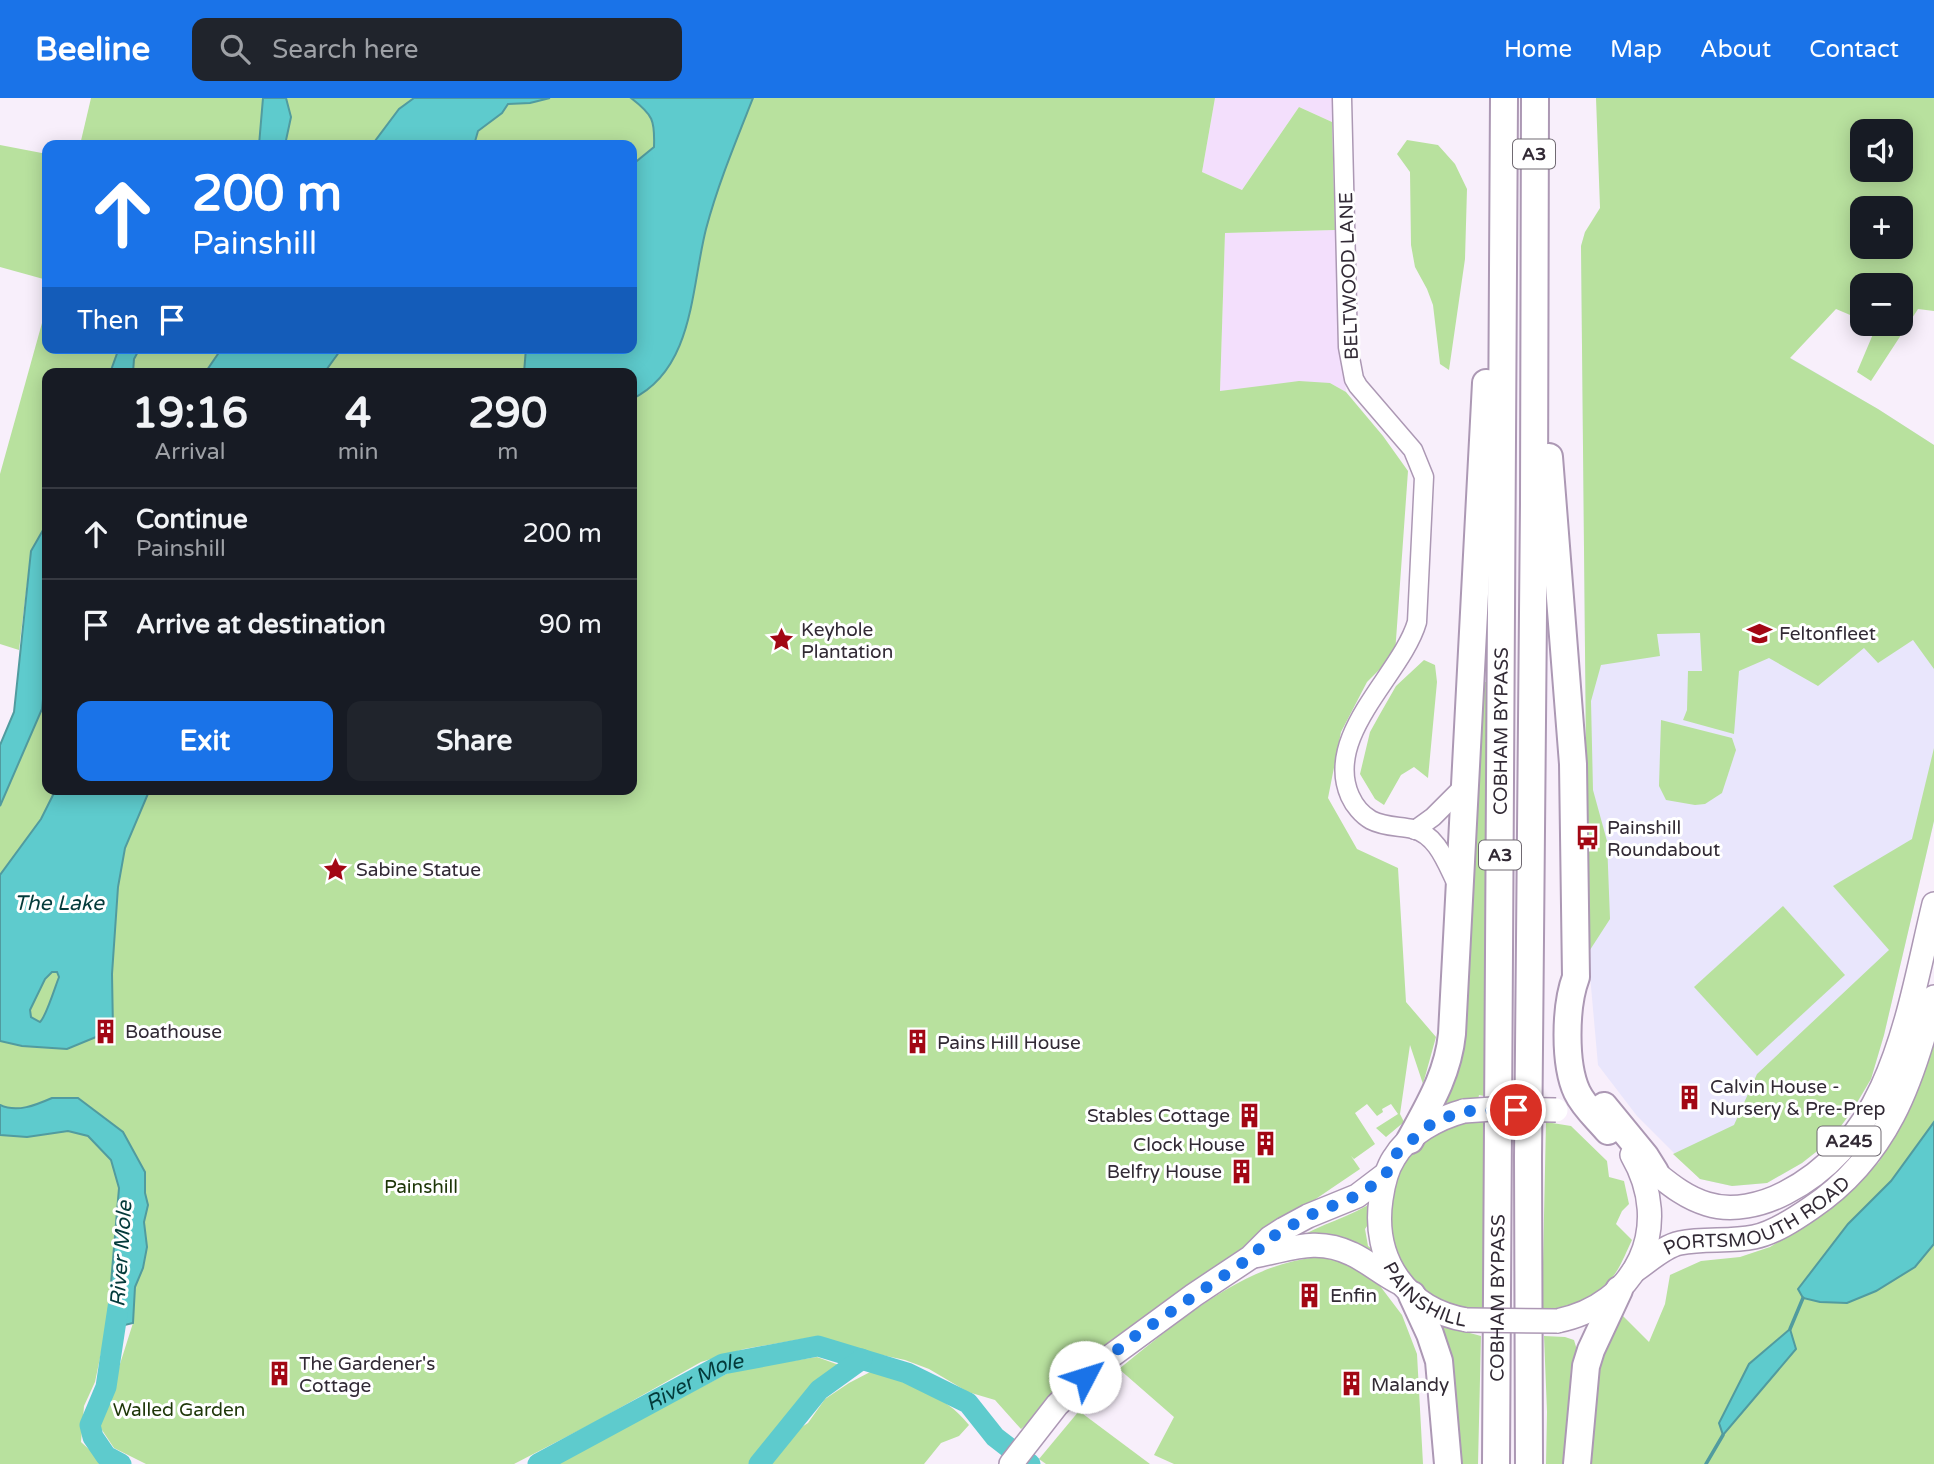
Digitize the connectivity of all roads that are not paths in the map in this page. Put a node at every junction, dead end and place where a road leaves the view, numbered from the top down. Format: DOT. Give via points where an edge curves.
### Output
graph roads {
  1 [pos="1342,98"];
  2 [pos="1504,98"];
  3 [pos="1535,98"];
  4 [pos="1503,250"];
  5 [pos="1534,285"];
  6 [pos="1463,787"];
  7 [pos="1415,830"];
  8 [pos="1460,889"];
  9 [pos="1934,904"];
  10 [pos="1576,977"];
  11 [pos="1934,997"];
  12 [pos="1608,1132"];
  13 [pos="1410,1140"];
  14 [pos="1632,1155"];
  15 [pos="1655,1172"];
  16 [pos="1386,1174"];
  17 [pos="1251,1257"];
  18 [pos="1626,1280"];
  19 [pos="1406,1289"];
  20 [pos="1011,1464"];
  21 [pos="1448,1464"];
  22 [pos="1496,1464"];
  23 [pos="1528,1464"];
  24 [pos="1577,1464"];
  1 -- 7 [label="street, BELTWOOD LANE" via="1348,347 1353,379 1413,450 1424,477 1417,622 1357,722 1346,781 1352,800 1366,817"];
  2 -- 4 [label="highway, A3"];
  3 -- 5 [label="highway, A3"];
  4 -- 6 [label="highway" via="1489,327"];
  4 -- 22 [label="highway, COBHAM BYPASS / A3"];
  5 -- 10 [label="highway" via="1573,764"];
  5 -- 23 [label="highway, COBHAM BYPASS / A3"];
  6 -- 7 [label="street"];
  6 -- 8 [label="highway"];
  7 -- 8 [label="street" via="1436,845"];
  8 -- 13 [label="highway" via="1450,1055 1440,1085"];
  9 -- 15 [label="main road, PORTSMOUTH ROAD / A245" via="1894,1062 1859,1130 1825,1167 1768,1202 1729,1206 1690,1197"];
  10 -- 12 [label="highway" via="1570,994 1569,1058 1577,1091"];
  10 -- 15 [label="highway" via="1586,1076 1598,1099"];
  11 -- 18 [label="main road, PORTSMOUTH ROAD / A245" via="1899,1108 1880,1140 1828,1196 1795,1219 1756,1236 1679,1243"];
  12 -- 13 [label="main road, PAINSHILL, bridge" via="1585,1118 1556,1110 1493,1109 1464,1111 1436,1122"];
  12 -- 14 [label="main road, PAINSHILL"];
  13 -- 16 [label="main road, PAINSHILL" via="1395,1155"];
  14 -- 15 [label="main road, PORTSMOUTH ROAD / A245"];
  14 -- 18 [label="main road, PAINSHILL" via="1649,1208 1640,1262"];
  16 -- 17 [label="main road" via="1357,1196 1284,1229"];
  16 -- 19 [label="main road, PAINSHILL" via="1380,1233 1388,1260"];
  17 -- 19 [label="main road" via="1297,1245 1326,1246 1355,1255"];
  17 -- 20 [label="main road" via="1113,1353 1070,1391"];
  18 -- 19 [label="main road, PAINSHILL, bridge" via="1591,1311 1557,1321 1467,1320 1436,1309"];
  18 -- 24 [label="highway" via="1586,1366"];
  19 -- 21 [label="highway" via="1439,1361"];
}
